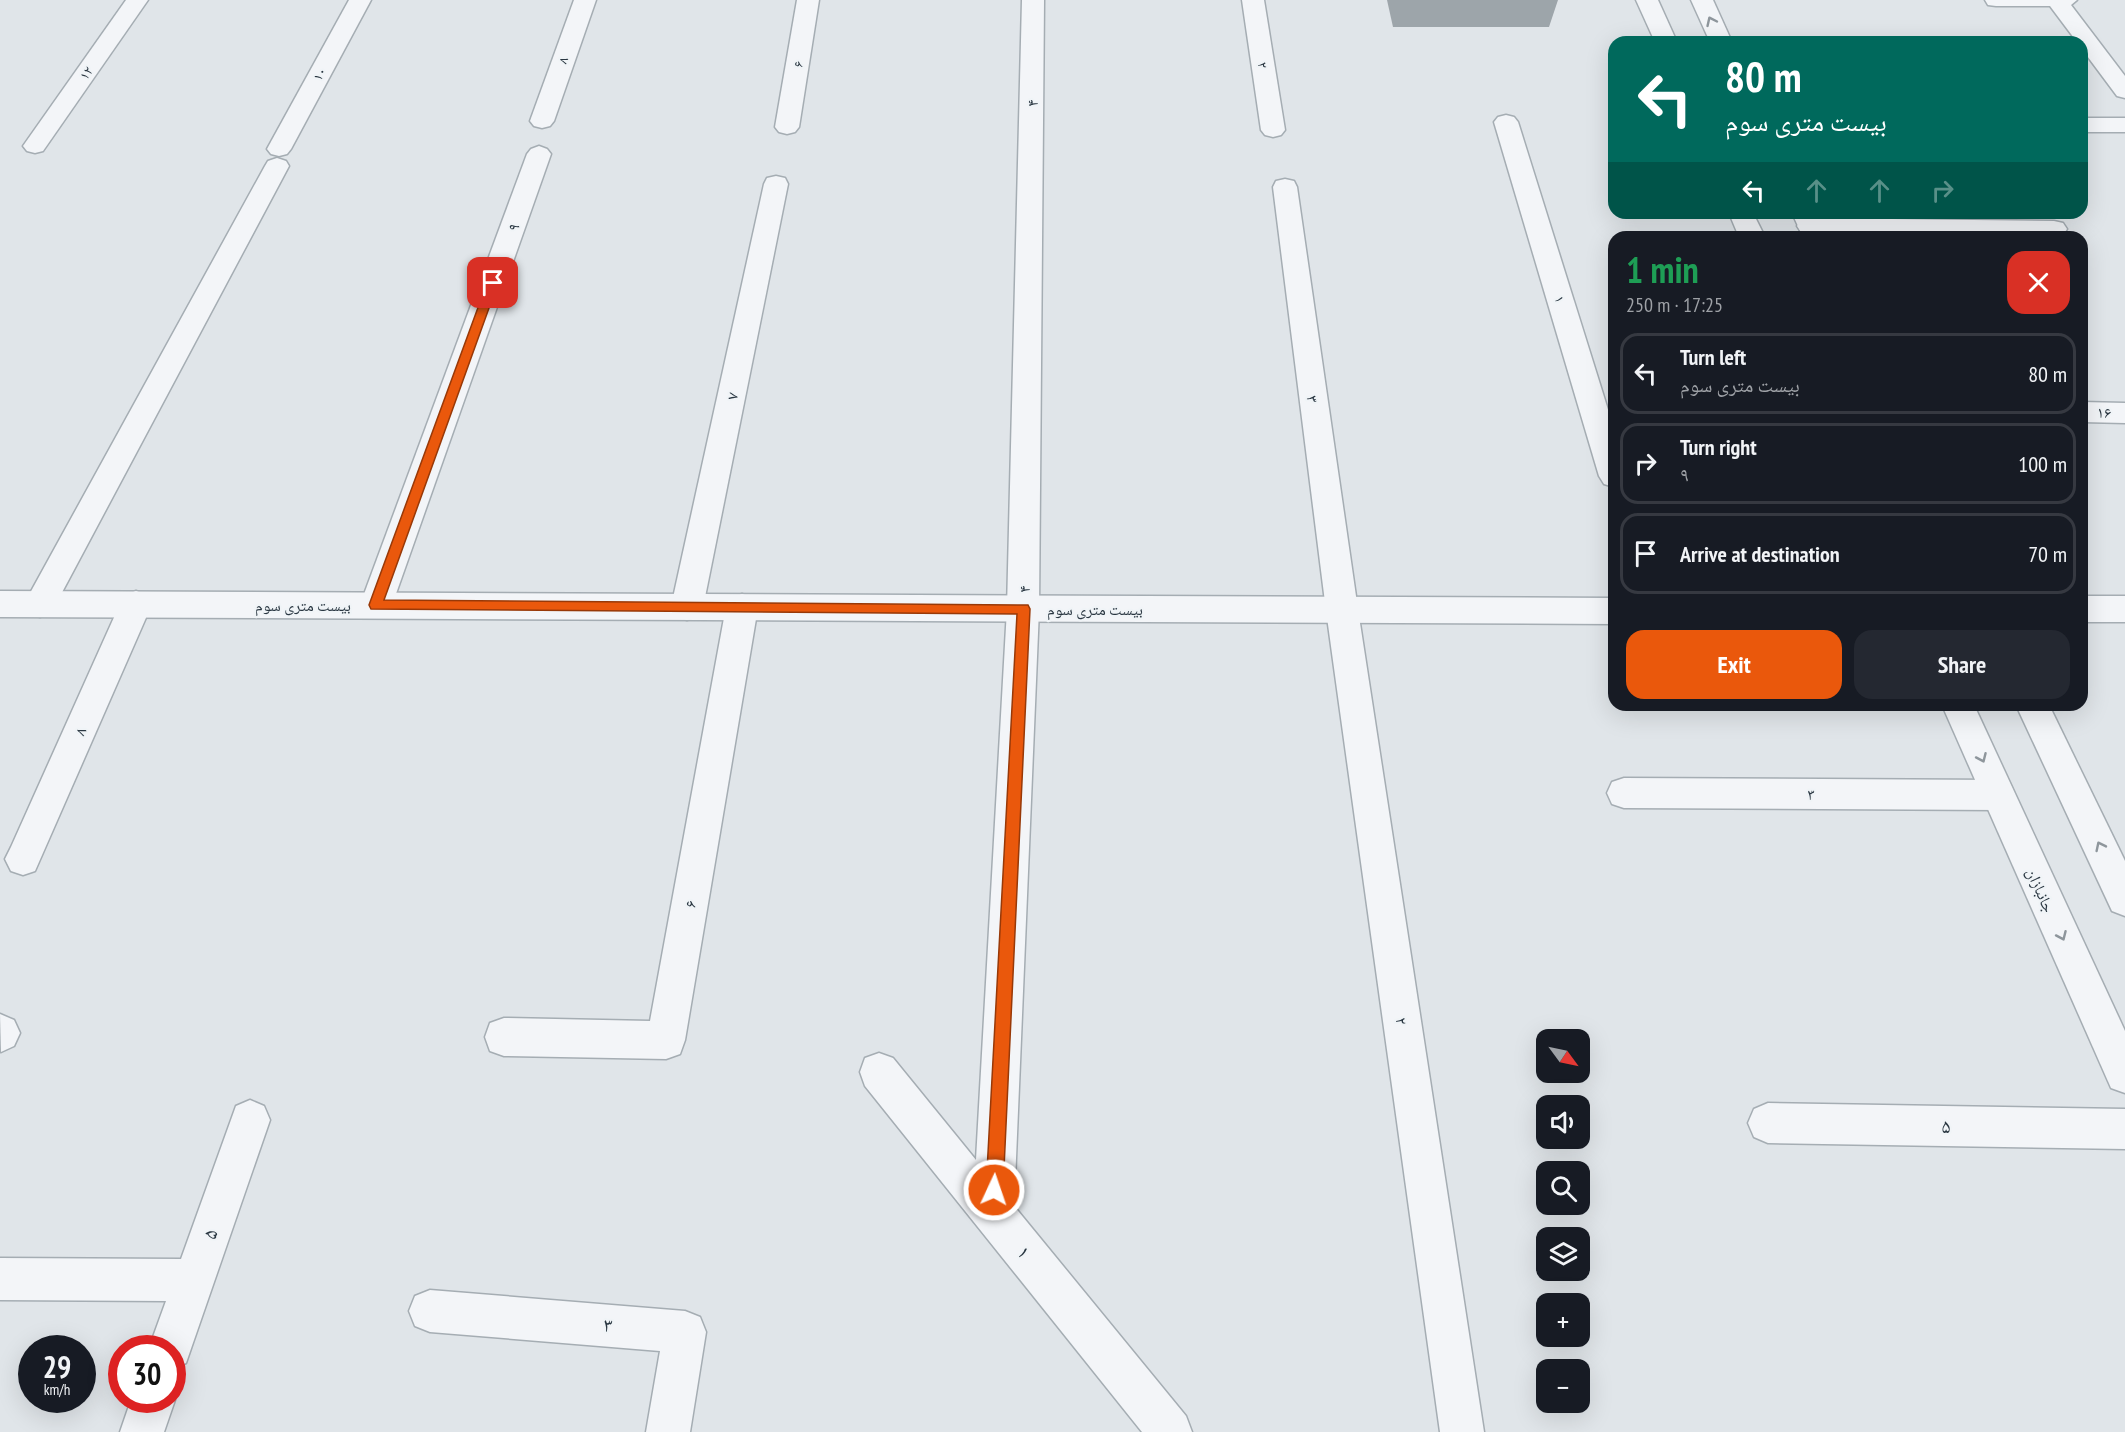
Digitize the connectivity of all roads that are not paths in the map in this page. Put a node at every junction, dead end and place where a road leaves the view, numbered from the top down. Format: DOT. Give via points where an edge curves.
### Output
graph roads {
  1 [pos="137,0"];
  2 [pos="360,0"];
  3 [pos="585,0"];
  4 [pos="808,0"];
  5 [pos="1033,0"];
  6 [pos="1253,0"];
  7 [pos="1647,0"];
  8 [pos="1702,0"];
  9 [pos="1996,0"];
  10 [pos="2056,0"];
  11 [pos="2066,0"];
  12 [pos="1663,36"];
  13 [pos="1718,36"];
  14 [pos="2083,36"];
  15 [pos="2088,42"];
  16 [pos="2125,91"];
  17 [pos="542,121"];
  18 [pos="1506,122"];
  19 [pos="2088,125"];
  20 [pos="2125,125"];
  21 [pos="787,127"];
  22 [pos="1273,130"];
  23 [pos="35,146"];
  24 [pos="539,154"];
  25 [pos="776,184"];
  26 [pos="1285,187"];
  27 [pos="1810,225"];
  28 [pos="2054,229"];
  29 [pos="2088,412"];
  30 [pos="2125,413"];
  31 [pos="1608,456"];
  32 [pos="0,604"];
  33 [pos="40,604"];
  34 [pos="136,604"];
  35 [pos="376,605"];
  36 [pos="687,607"];
  37 [pos="742,607"];
  38 [pos="1023,609"];
  39 [pos="2088,609"];
  40 [pos="2125,609"];
  41 [pos="1342,610"];
  42 [pos="1608,611"];
  43 [pos="1961,711"];
  44 [pos="2035,711"];
  45 [pos="1624,793"];
  46 [pos="1998,795"];
  47 [pos="23,859"];
  48 [pos="2125,899"];
  49 [pos="504,1037"];
  50 [pos="879,1072"];
  51 [pos="2125,1074"];
  52 [pos="250,1120"];
  53 [pos="1768,1123"];
  54 [pos="2125,1129"];
  55 [pos="993,1214"];
  56 [pos="0,1279"];
  57 [pos="195,1280"];
  58 [pos="430,1311"];
  59 [pos="176,1335"];
  60 [pos="149,1413"];
  61 [pos="142,1432"];
  62 [pos="668,1432"];
  63 [pos="1170,1432"];
  64 [pos="1462,1432"];
  1 -- 23 [label="street, ۱۲"];
  2 -- 33 [label="street, ۱۰"];
  3 -- 17 [label="street, ۸"];
  4 -- 21 [label="street, ۶"];
  5 -- 38 [label="street, ۴"];
  6 -- 22 [label="street, ۲"];
  7 -- 12 [label="street"];
  13 -- 8 [label="street, one-way"];
  9 -- 10 [label="street"];
  10 -- 11 [label="street"];
  10 -- 14 [label="street"];
  15 -- 16 [label="street"];
  18 -- 31 [label="street, ۱"];
  19 -- 20 [label="street"];
  24 -- 35 [label="street, ۹"];
  25 -- 36 [label="street, ۷"];
  26 -- 41 [label="street, ۳"];
  27 -- 28 [label="street"];
  29 -- 30 [label="street, ۱۶"];
  32 -- 33 [label="street, بیست متری سوم"];
  33 -- 34 [label="street, بیست متری سوم"];
  34 -- 35 [label="street, بیست متری سوم"];
  34 -- 47 [label="street, ۸"];
  35 -- 36 [label="street, بیست متری سوم"];
  36 -- 37 [label="street, بیست متری سوم"];
  37 -- 38 [label="street, بیست متری سوم"];
  37 -- 49 [label="street, ۶" via="666,1040"];
  38 -- 41 [label="street, بیست متری سوم"];
  38 -- 55 [label="street, ۴"];
  39 -- 40 [label="street"];
  41 -- 42 [label="street, بیست متری سوم"];
  41 -- 64 [label="street, ۲"];
  43 -- 46 [label="street, جانبازان, one-way"];
  48 -- 44 [label="street, one-way"];
  45 -- 46 [label="street, ۳"];
  46 -- 51 [label="street, جانبازان, one-way"];
  50 -- 55 [label="street, ۱"];
  52 -- 57 [label="street, ۵"];
  53 -- 54 [label="street, ۵"];
  55 -- 63 [label="street, ۱"];
  56 -- 57 [label="street"];
  57 -- 59 [label="street, ۵"];
  58 -- 62 [label="street, ۳" via="685,1332"];
  60 -- 61 [label="street"];
}
